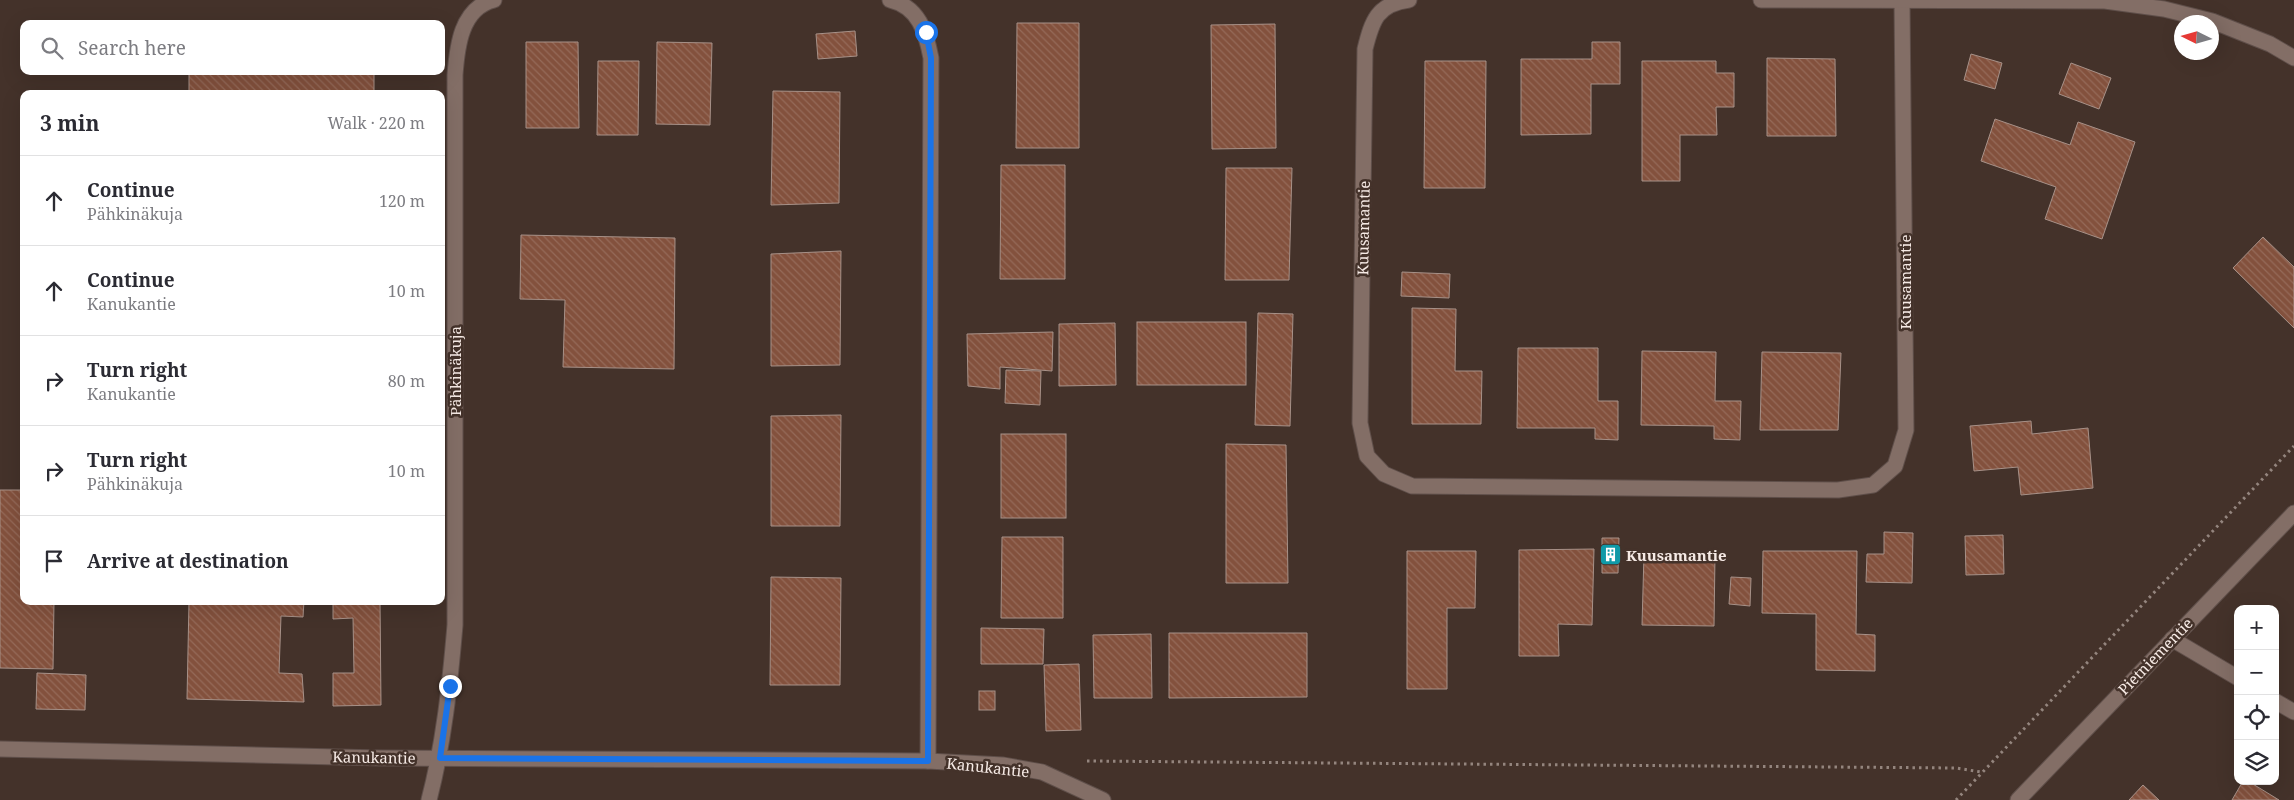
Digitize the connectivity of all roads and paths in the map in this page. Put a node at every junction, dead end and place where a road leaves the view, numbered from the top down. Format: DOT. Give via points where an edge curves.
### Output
graph roads {
  1 [pos="494,0"];
  2 [pos="890,0"];
  3 [pos="1409,0"];
  4 [pos="1761,0"];
  5 [pos="1902,1"];
  6 [pos="2294,58"];
  7 [pos="2294,446"];
  8 [pos="2294,513"];
  9 [pos="2172,639"];
  10 [pos="2234,676"];
  11 [pos="2279,703"];
  12 [pos="2294,712"];
  13 [pos="0,749"];
  14 [pos="440,758"];
  15 [pos="1084,760"];
  16 [pos="928,761"];
  17 [pos="1981,772"];
  18 [pos="429,800"];
  19 [pos="1103,800"];
  20 [pos="1956,800"];
  21 [pos="2018,800"];
  1 -- 14 [label="street, Pähkinäkuja" via="470,15 458,42 455,75 454,625"];
  2 -- 16 [label="street, Kanukantie" via="914,13 926,32 931,58"];
  3 -- 5 [label="street, Kuusamantie" via="1399,1 1379,12 1370,28 1365,49 1360,424 1367,456 1384,474 1412,486 1828,490 1873,485 1895,466 1906,430"];
  4 -- 5 [label="street"];
  5 -- 6 [label="street" via="2105,1 2164,9 2212,21 2270,44"];
  7 -- 17 [label="path"];
  8 -- 9 [label="street, Pietniementie"];
  9 -- 10 [label="street"];
  9 -- 21 [label="street, Pietniementie"];
  11 -- 12 [label="street"];
  13 -- 14 [label="street, Kanukantie"];
  14 -- 16 [label="street, Kanukantie"];
  14 -- 18 [label="street, Pähkinäkuja"];
  15 -- 17 [label="path" via="1956,768"];
  16 -- 19 [label="street, Kanukantie" via="1004,765 1042,772"];
  17 -- 20 [label="path"];
}
